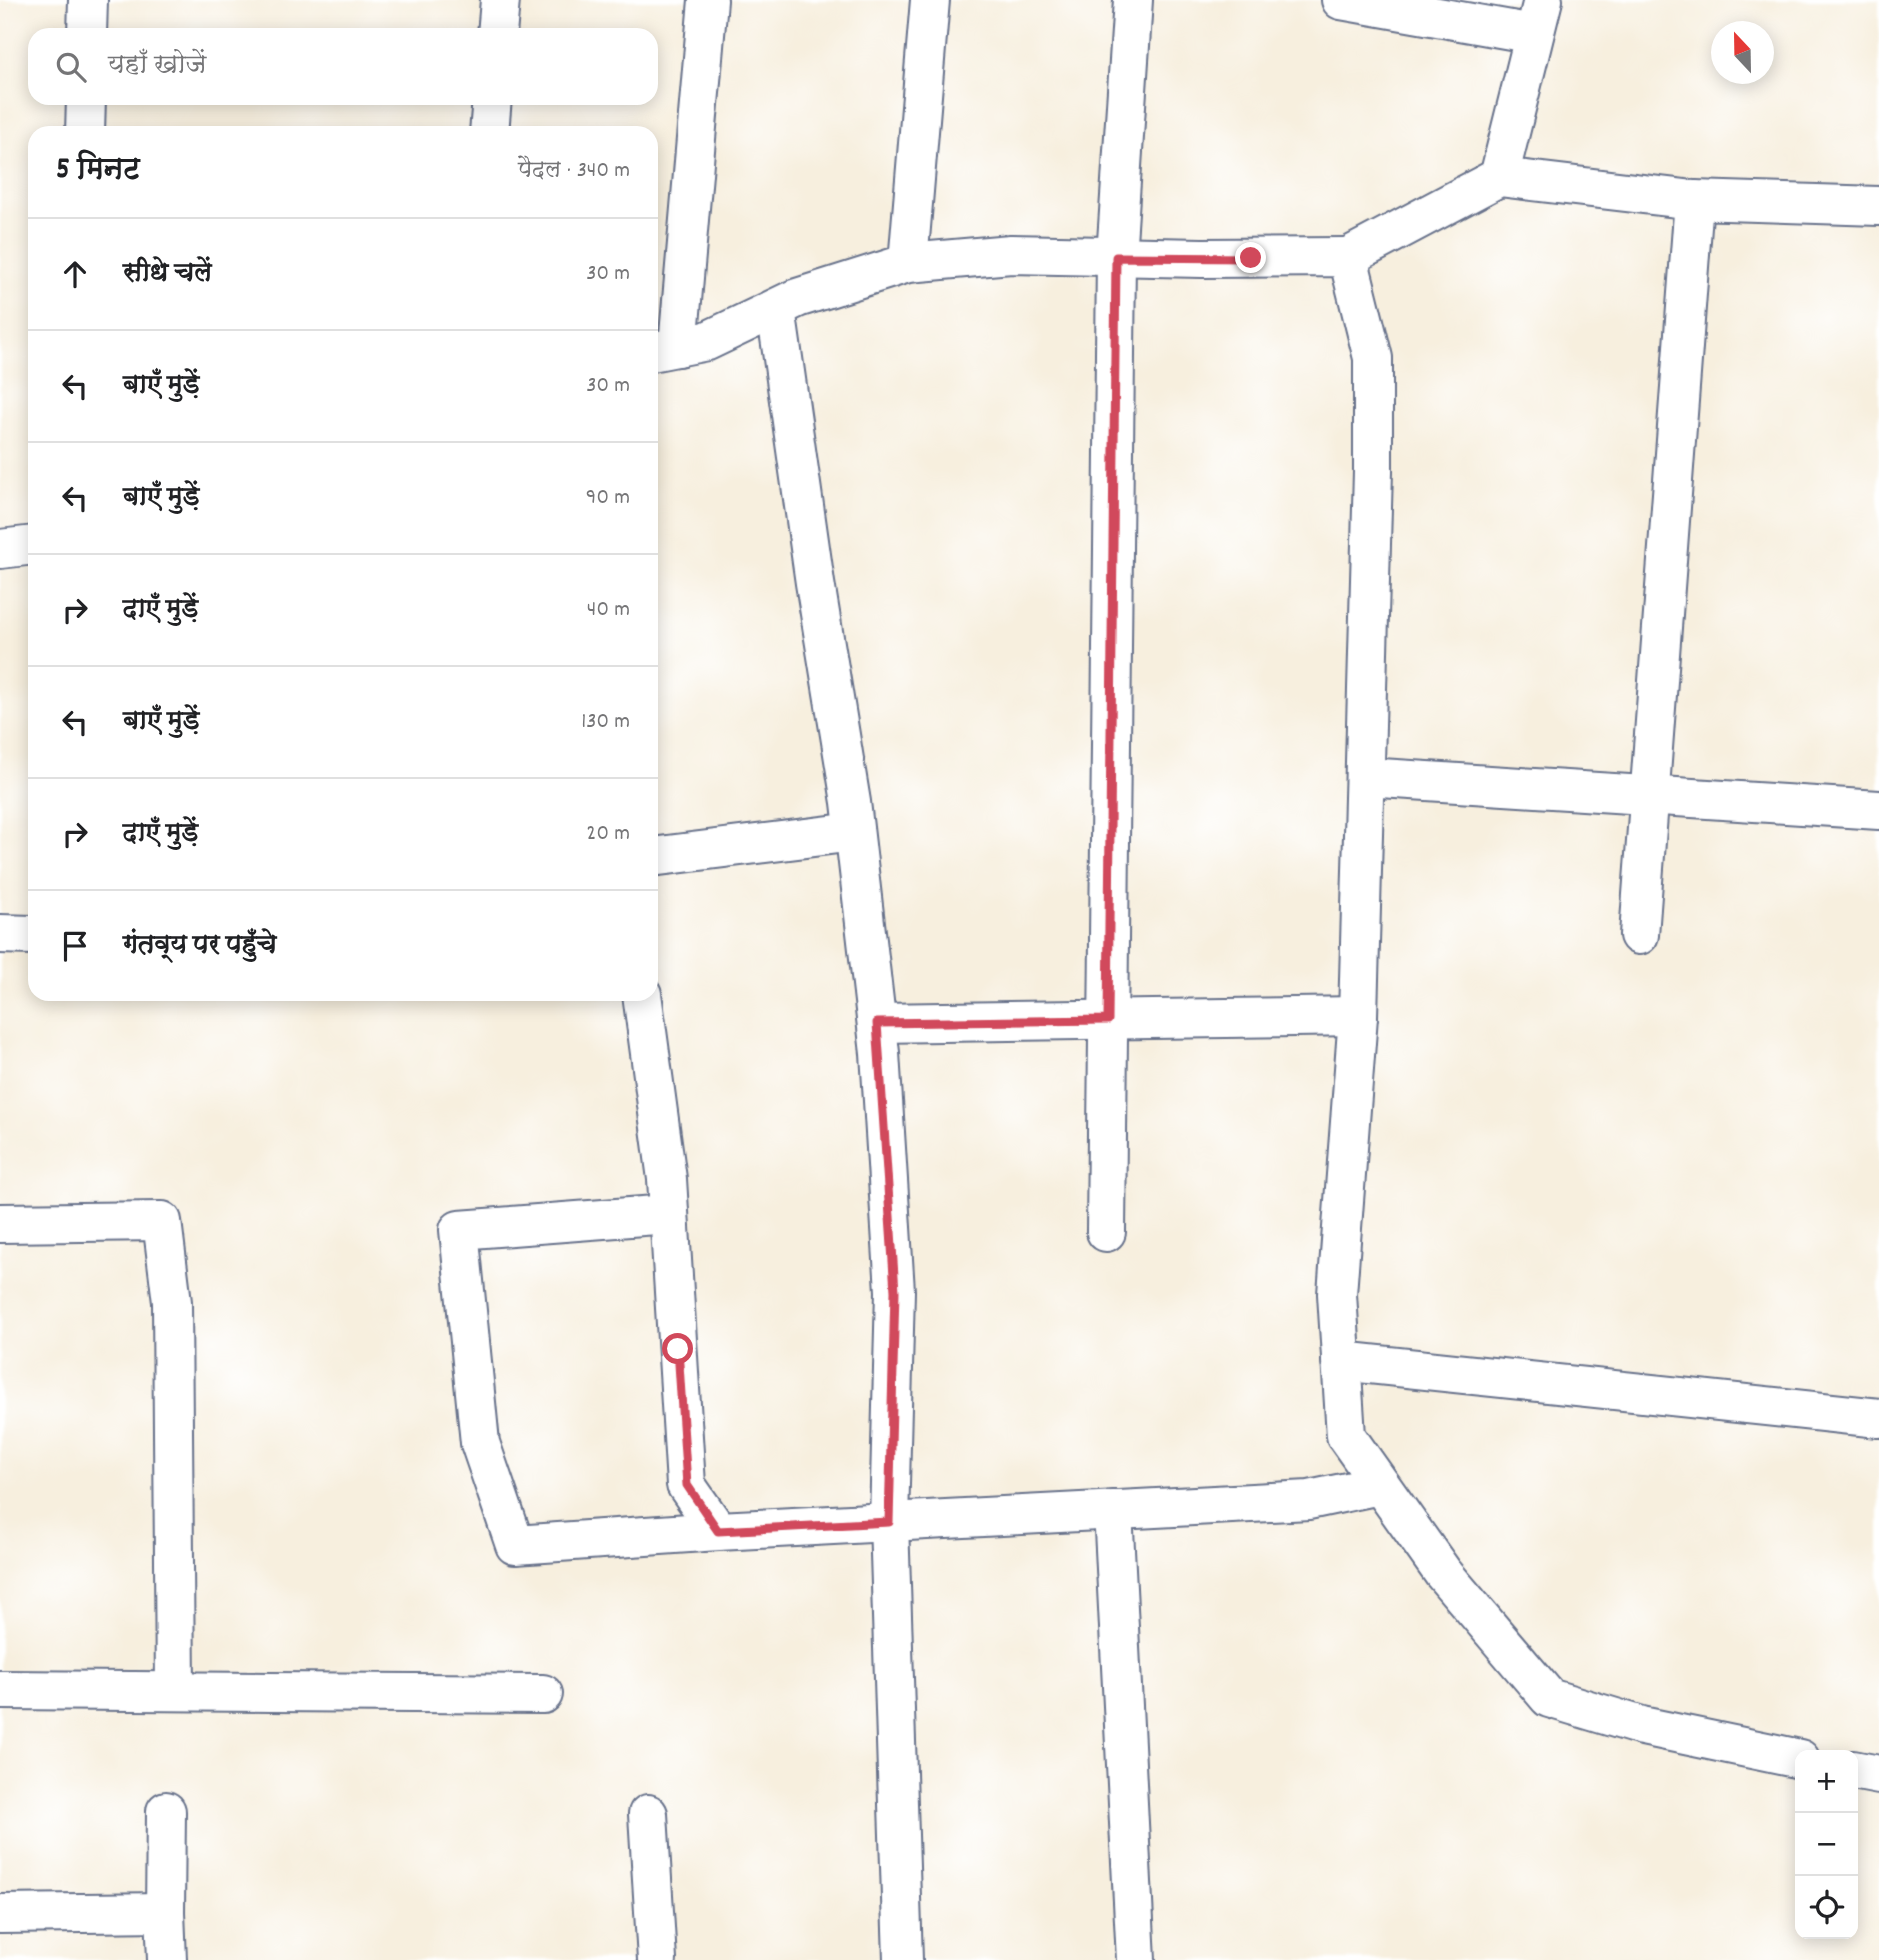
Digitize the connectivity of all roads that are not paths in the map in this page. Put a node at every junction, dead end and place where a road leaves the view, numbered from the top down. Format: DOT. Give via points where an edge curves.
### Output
graph roads {
  1 [pos="89,0"];
  2 [pos="500,0"];
  3 [pos="708,0"];
  4 [pos="930,0"];
  5 [pos="1133,0"];
  6 [pos="1341,0"];
  7 [pos="1539,17"];
  8 [pos="88,28"];
  9 [pos="498,28"];
  10 [pos="86,105"];
  11 [pos="491,105"];
  12 [pos="85,126"];
  13 [pos="490,126"];
  14 [pos="1499,177"];
  15 [pos="1694,200"];
  16 [pos="1879,206"];
  17 [pos="1116,257"];
  18 [pos="1348,257"];
  19 [pos="908,263"];
  20 [pos="776,309"];
  21 [pos="665,350"];
  22 [pos="28,546"];
  23 [pos="0,549"];
  24 [pos="1365,777"];
  25 [pos="1650,794"];
  26 [pos="1879,810"];
  27 [pos="854,832"];
  28 [pos="658,856"];
  29 [pos="1639,935"];
  30 [pos="643,1001"];
  31 [pos="1358,1016"];
  32 [pos="1108,1020"];
  33 [pos="877,1023"];
  34 [pos="669,1214"];
  35 [pos="0,1223"];
  36 [pos="1106,1232"];
  37 [pos="1341,1361"];
  38 [pos="1879,1418"];
  39 [pos="1380,1485"];
  40 [pos="1113,1510"];
  41 [pos="889,1522"];
  42 [pos="718,1531"];
  43 [pos="0,1690"];
  44 [pos="175,1690"];
  45 [pos="543,1694"];
  46 [pos="1795,1758"];
  47 [pos="1858,1771"];
  48 [pos="1879,1775"];
  49 [pos="166,1811"];
  50 [pos="648,1814"];
  51 [pos="165,1912"];
  52 [pos="0,1914"];
  53 [pos="167,1960"];
  54 [pos="657,1960"];
  55 [pos="903,1960"];
  56 [pos="1136,1960"];
  1 -- 8 [label="street"];
  2 -- 9 [label="street"];
  3 -- 21 [label="street"];
  4 -- 19 [label="street"];
  5 -- 17 [label="street"];
  6 -- 7 [label="street"];
  7 -- 14 [label="street"];
  10 -- 12 [label="street"];
  11 -- 13 [label="street"];
  14 -- 15 [label="street"];
  14 -- 18 [label="street"];
  15 -- 16 [label="street"];
  15 -- 25 [label="street"];
  17 -- 18 [label="street"];
  17 -- 19 [label="street" via="1011,254"];
  17 -- 32 [label="street"];
  18 -- 24 [label="street" via="1373,358"];
  19 -- 20 [label="street"];
  20 -- 21 [label="street" via="707,341"];
  20 -- 27 [label="street"];
  22 -- 23 [label="street"];
  24 -- 25 [label="street"];
  24 -- 31 [label="street"];
  25 -- 26 [label="street"];
  25 -- 29 [label="street"];
  27 -- 28 [label="street"];
  27 -- 33 [label="street"];
  30 -- 34 [label="street"];
  31 -- 32 [label="street"];
  31 -- 37 [label="street" via="1337,1294"];
  32 -- 33 [label="street"];
  32 -- 36 [label="street"];
  33 -- 41 [label="street" via="895,1291"];
  34 -- 42 [label="street" via="687,1485"];
  34 -- 42 [label="street" via="459,1230 480,1443 515,1545"];
  35 -- 44 [label="street" via="162,1221 172,1301"];
  37 -- 38 [label="street"];
  37 -- 39 [label="street" via="1346,1436"];
  39 -- 40 [label="street" via="1309,1500"];
  39 -- 46 [label="street" via="1443,1573 1549,1699 1642,1726"];
  40 -- 41 [label="street"];
  40 -- 56 [label="street"];
  41 -- 42 [label="street"];
  41 -- 55 [label="street"];
  43 -- 44 [label="street"];
  44 -- 45 [label="street"];
  47 -- 48 [label="street"];
  49 -- 51 [label="street"];
  50 -- 54 [label="street"];
  51 -- 52 [label="street"];
  51 -- 53 [label="street"];
}
